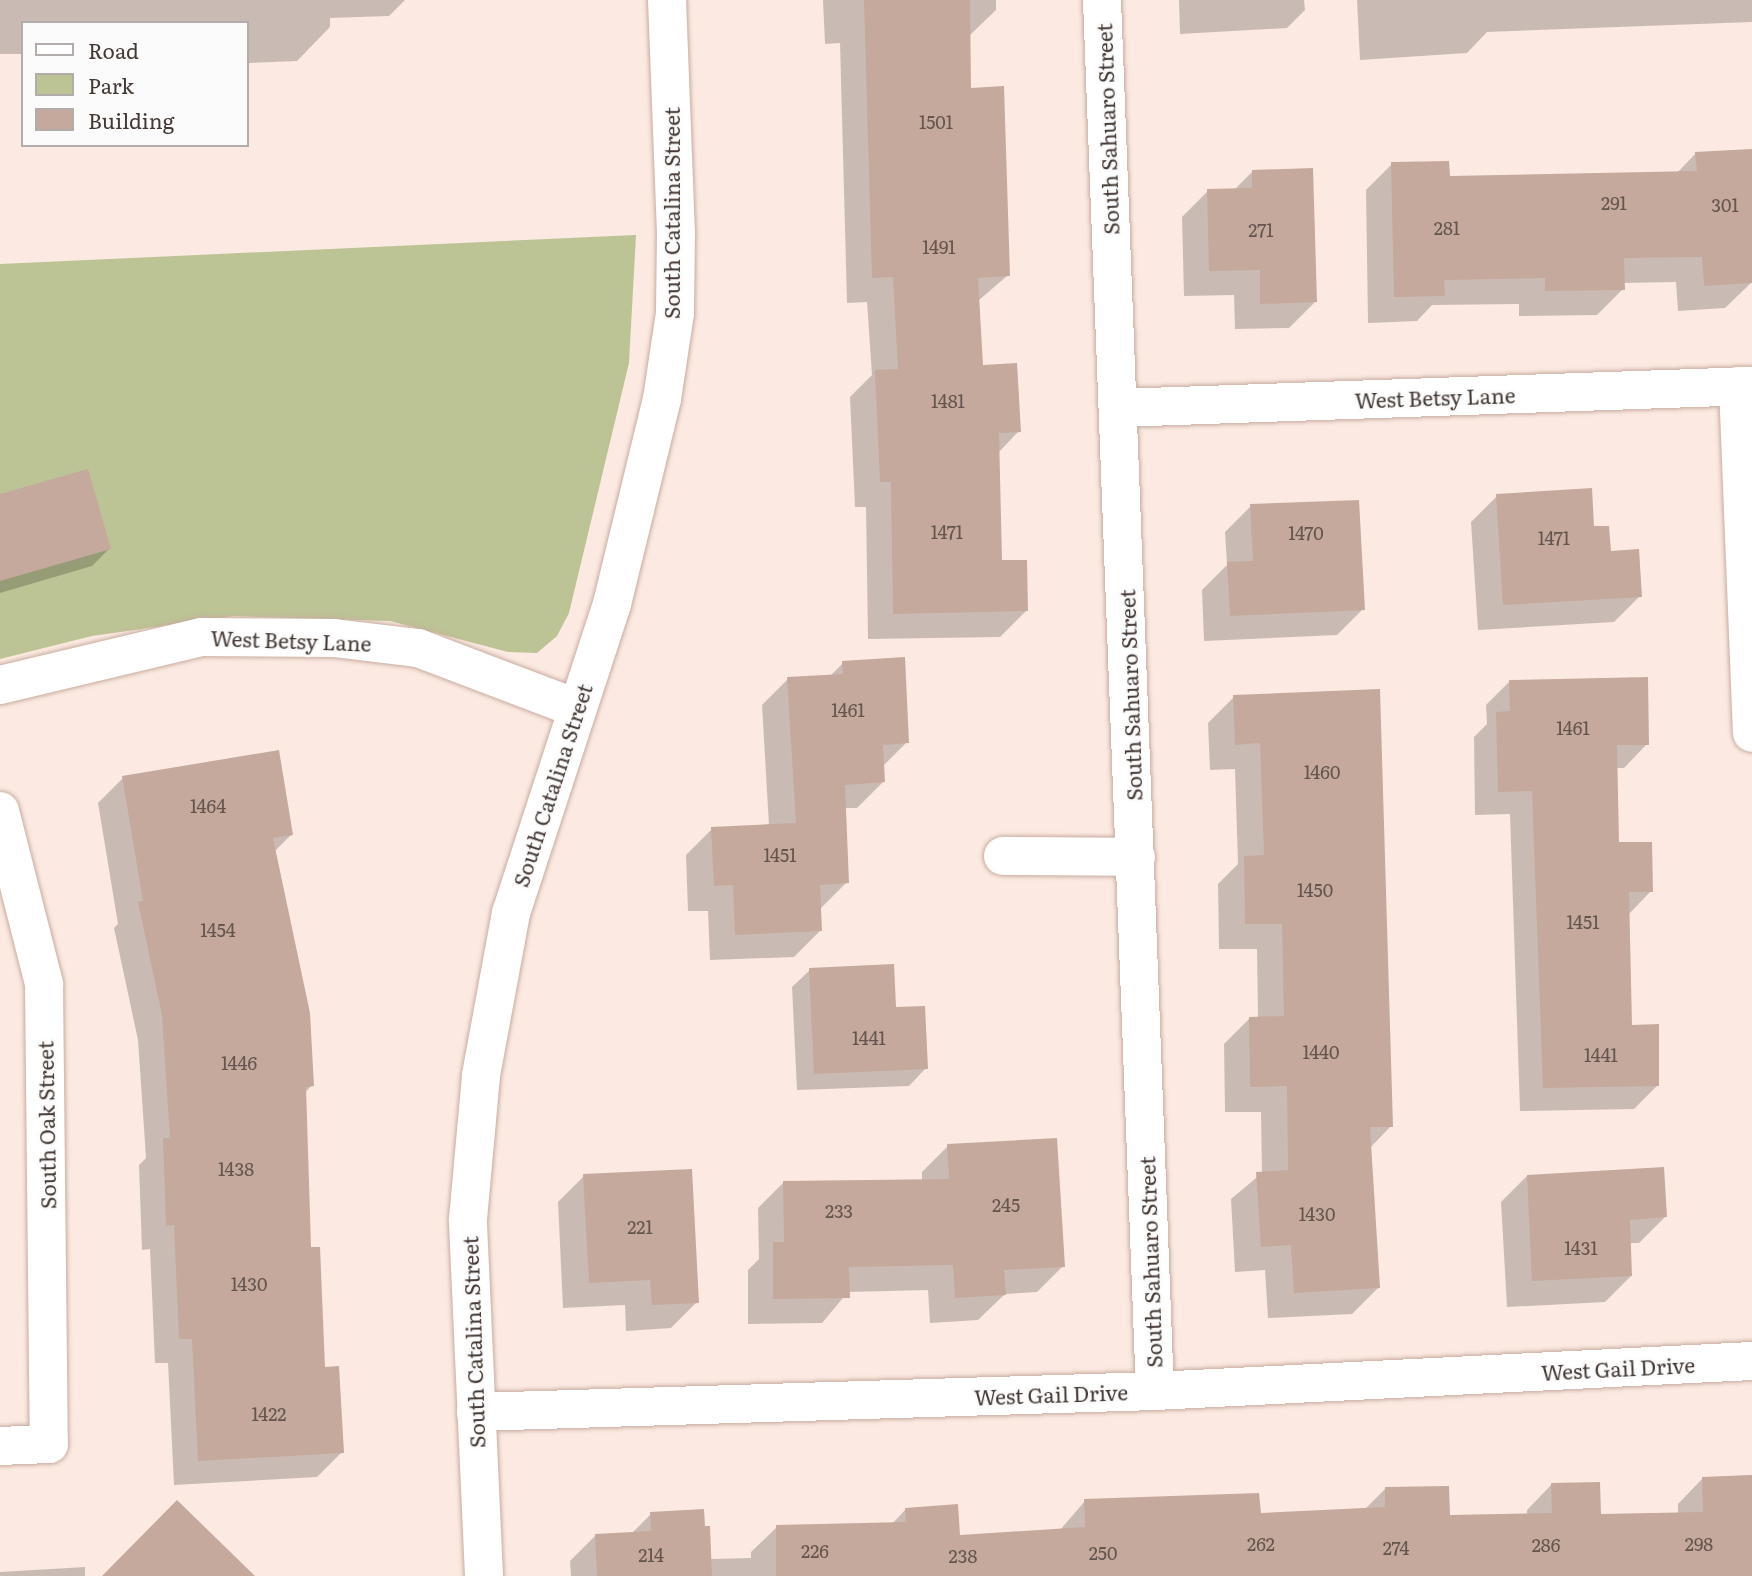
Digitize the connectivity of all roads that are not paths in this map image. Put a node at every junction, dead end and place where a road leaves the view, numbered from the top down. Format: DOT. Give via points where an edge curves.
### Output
graph roads {
  1 [pos="667,0"];
  2 [pos="1102,0"];
  3 [pos="1745,386"];
  4 [pos="1119,408"];
  5 [pos="0,685"];
  6 [pos="576,708"];
  7 [pos="1752,733"];
  8 [pos="0,811"];
  9 [pos="1003,856"];
  10 [pos="1136,857"];
  11 [pos="1752,1361"];
  12 [pos="1155,1391"];
  13 [pos="476,1412"];
  14 [pos="0,1446"];
  15 [pos="484,1576"];
  1 -- 6 [label="street, South Catalina Street" via="675,313 640,502"];
  2 -- 4 [label="street, South Sahuaro Street"];
  3 -- 4 [label="street, West Betsy Lane"];
  3 -- 7 [label="street"];
  4 -- 10 [label="street, South Sahuaro Street"];
  5 -- 6 [label="street, West Betsy Lane" via="201,637 334,638 418,648"];
  6 -- 13 [label="street, South Catalina Street" via="511,913 481,1075 468,1219"];
  8 -- 14 [label="street, South Oak Street" via="44,984 48,1444"];
  9 -- 10 [label="street"];
  10 -- 12 [label="street, South Sahuaro Street"];
  11 -- 12 [label="street, West Gail Drive"];
  12 -- 13 [label="street, West Gail Drive"];
  13 -- 15 [label="street, South Catalina Street"];
}
